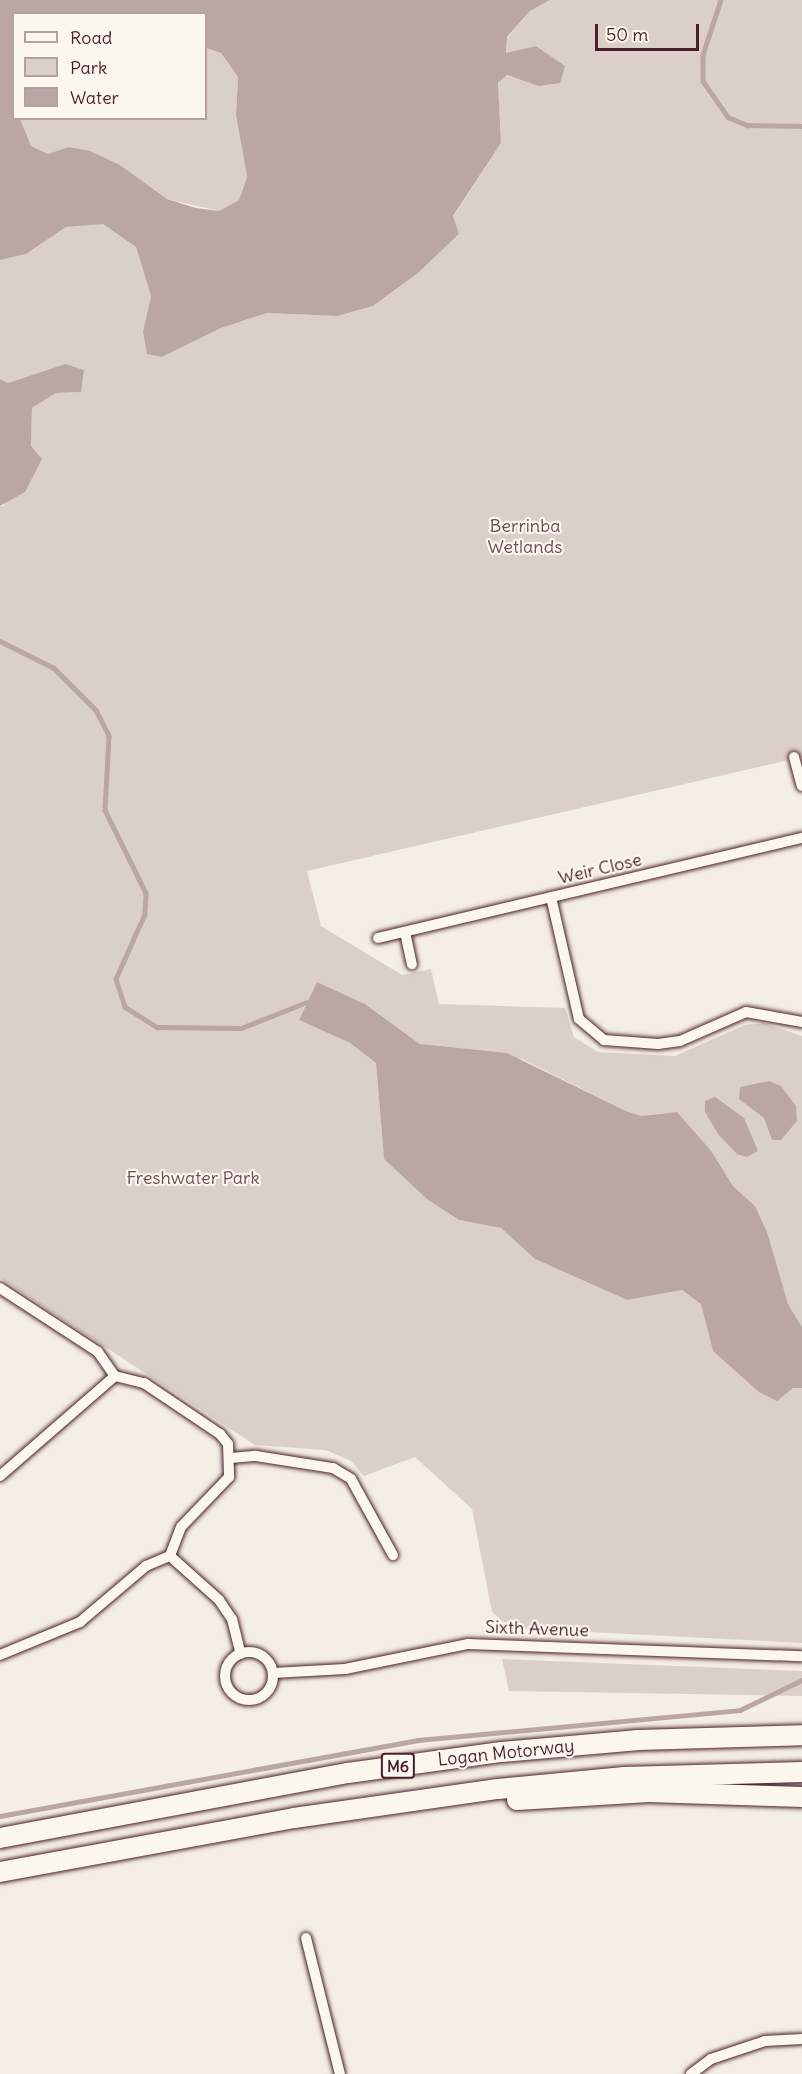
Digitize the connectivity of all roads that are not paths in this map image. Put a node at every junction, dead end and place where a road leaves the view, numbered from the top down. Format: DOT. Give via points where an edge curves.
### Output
graph roads {
  1 [pos="794,757"];
  2 [pos="802,786"];
  3 [pos="802,838"];
  4 [pos="551,897"];
  5 [pos="405,932"];
  6 [pos="378,938"];
  7 [pos="412,964"];
  8 [pos="802,1022"];
  9 [pos="0,1288"];
  10 [pos="115,1376"];
  11 [pos="231,1458"];
  12 [pos="0,1476"];
  13 [pos="393,1555"];
  14 [pos="170,1556"];
  15 [pos="241,1654"];
  16 [pos="0,1655"];
  17 [pos="802,1656"];
  18 [pos="273,1673"];
  19 [pos="802,1735"];
  20 [pos="802,1772"];
  21 [pos="802,1797"];
  22 [pos="422,1799"];
  23 [pos="0,1839"];
  24 [pos="0,1872"];
  25 [pos="306,1938"];
  26 [pos="802,2039"];
  27 [pos="340,2074"];
  28 [pos="691,2074"];
  1 -- 2 [label="street"];
  3 -- 4 [label="street, Weir Close"];
  4 -- 5 [label="street, Weir Close"];
  4 -- 8 [label="street" via="579,1019 604,1040 658,1044 680,1041 746,1012"];
  5 -- 6 [label="street, Weir Close"];
  5 -- 7 [label="street"];
  9 -- 10 [label="street" via="98,1352"];
  10 -- 11 [label="street" via="144,1383 220,1434"];
  10 -- 12 [label="street"];
  11 -- 13 [label="street" via="256,1456 333,1468 351,1479"];
  11 -- 14 [label="street" via="229,1478 181,1527"];
  14 -- 15 [label="street" via="219,1600 232,1619"];
  14 -- 16 [label="street" via="146,1566 80,1622"];
  15 -- 18 [label="street" via="262,1656"];
  15 -- 18 [label="street" via="225,1672 233,1695 248,1701 264,1695"];
  17 -- 18 [label="street, Sixth Avenue" via="468,1644 345,1670"];
  19 -- 23 [label="highway, Logan Motorway / M6" via="638,1740 478,1755 348,1773"];
  20 -- 22 [label="highway, Logan Motorway / M6" via="624,1778"];
  21 -- 22 [label="highway" via="649,1792 474,1804"];
  22 -- 24 [label="highway, Logan Motorway / M6"];
  25 -- 27 [label="street"];
  26 -- 28 [label="street" via="765,2041 711,2059"];
}
